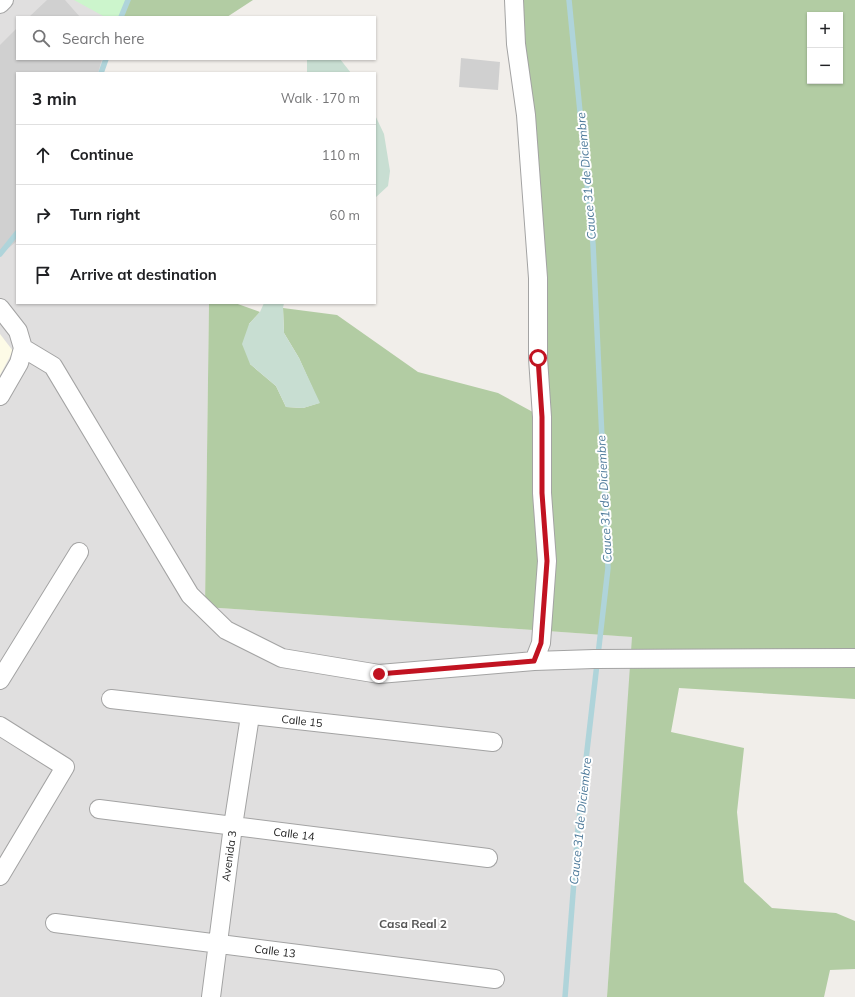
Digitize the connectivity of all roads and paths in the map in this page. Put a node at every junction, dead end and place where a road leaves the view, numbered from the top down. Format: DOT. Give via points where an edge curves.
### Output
graph roads {
  1 [pos="4,0"];
  2 [pos="514,0"];
  3 [pos="0,4"];
  4 [pos="0,308"];
  5 [pos="23,348"];
  6 [pos="0,396"];
  7 [pos="79,552"];
  8 [pos="855,658"];
  9 [pos="534,661"];
  10 [pos="0,680"];
  11 [pos="111,699"];
  12 [pos="250,716"];
  13 [pos="0,726"];
  14 [pos="493,742"];
  15 [pos="99,809"];
  16 [pos="233,826"];
  17 [pos="488,858"];
  18 [pos="0,876"];
  19 [pos="55,923"];
  20 [pos="218,943"];
  21 [pos="495,979"];
  22 [pos="211,997"];
  1 -- 3 [label="street"];
  2 -- 9 [label="street" via="516,44 526,114 538,278 542,493 547,561 541,643"];
  4 -- 5 [label="street" via="18,331"];
  5 -- 6 [label="street" via="19,363"];
  5 -- 9 [label="street" via="53,366 190,595 226,630 282,658 379,674"];
  7 -- 10 [label="street"];
  8 -- 9 [label="street"];
  11 -- 12 [label="street, Calle 15"];
  12 -- 14 [label="street, Calle 15"];
  12 -- 16 [label="street, Avenida 3"];
  13 -- 18 [label="street" via="65,766"];
  15 -- 16 [label="street, Calle 14"];
  16 -- 17 [label="street, Calle 14"];
  16 -- 20 [label="street, Avenida 3"];
  19 -- 20 [label="street, Calle 13"];
  20 -- 21 [label="street, Calle 13"];
  20 -- 22 [label="street, Avenida 3"];
}
